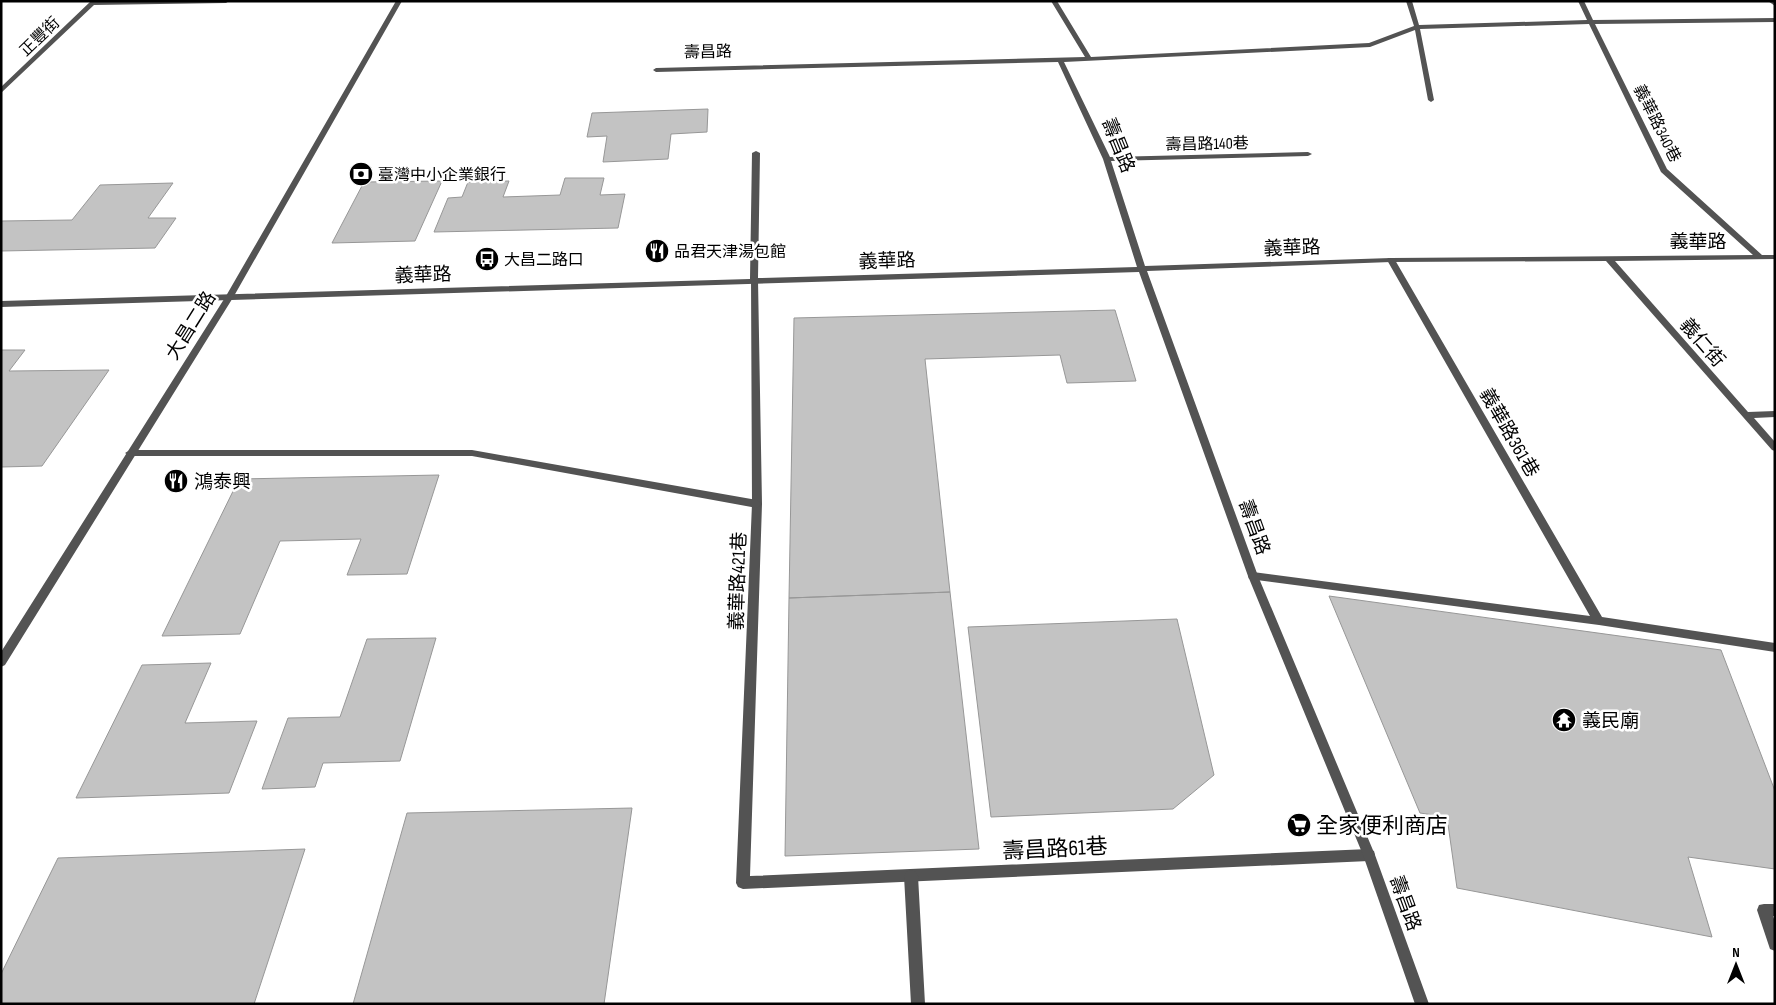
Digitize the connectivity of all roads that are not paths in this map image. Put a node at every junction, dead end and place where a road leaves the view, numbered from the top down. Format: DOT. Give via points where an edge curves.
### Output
graph roads {
  1 [pos="226,1"];
  2 [pos="399,1"];
  3 [pos="1054,1"];
  4 [pos="1409,1"];
  5 [pos="1581,1"];
  6 [pos="1771,1"];
  7 [pos="94,2"];
  8 [pos="1775,4"];
  9 [pos="1775,20"];
  10 [pos="1591,22"];
  11 [pos="1416,27"];
  12 [pos="1060,60"];
  13 [pos="1089,60"];
  14 [pos="656,70"];
  15 [pos="1,91"];
  16 [pos="1431,100"];
  17 [pos="756,153"];
  18 [pos="1308,154"];
  19 [pos="1107,159"];
  20 [pos="1760,257"];
  21 [pos="1775,257"];
  22 [pos="1608,258"];
  23 [pos="1391,260"];
  24 [pos="1142,269"];
  25 [pos="754,280"];
  26 [pos="230,296"];
  27 [pos="1,304"];
  28 [pos="1775,414"];
  29 [pos="1746,415"];
  30 [pos="1775,448"];
  31 [pos="130,453"];
  32 [pos="757,504"];
  33 [pos="1253,576"];
  34 [pos="1599,621"];
  35 [pos="1775,648"];
  36 [pos="1,662"];
  37 [pos="1369,855"];
  38 [pos="911,876"];
  39 [pos="743,883"];
  40 [pos="1775,910"];
  41 [pos="1775,944"];
  42 [pos="918,1004"];
  43 [pos="1422,1004"];
  1 -- 7 [label="street"];
  2 -- 26 [label="street, 大昌二路"];
  3 -- 13 [label="street"];
  4 -- 11 [label="street"];
  5 -- 10 [label="street, 義華路340巷"];
  6 -- 8 [label="street"];
  7 -- 15 [label="street, 正豐街"];
  9 -- 10 [label="street, 壽昌路"];
  10 -- 11 [label="street, 壽昌路"];
  10 -- 20 [label="street, 義華路340巷" via="1664,170"];
  11 -- 13 [label="street, 壽昌路" via="1370,45"];
  11 -- 16 [label="street"];
  12 -- 13 [label="street, 壽昌路"];
  12 -- 14 [label="street, 壽昌路"];
  12 -- 19 [label="street, 壽昌路"];
  17 -- 25 [label="street, 義華路421巷"];
  18 -- 19 [label="street, 壽昌路140巷"];
  19 -- 24 [label="street, 壽昌路"];
  20 -- 21 [label="street, 義華路"];
  20 -- 22 [label="street, 義華路"];
  22 -- 23 [label="street, 義華路"];
  22 -- 29 [label="street, 義仁街"];
  23 -- 24 [label="street, 義華路"];
  23 -- 34 [label="street, 義華路361巷"];
  24 -- 25 [label="street, 義華路"];
  24 -- 33 [label="street, 壽昌路"];
  25 -- 26 [label="street, 義華路"];
  25 -- 32 [label="street, 義華路421巷"];
  26 -- 27 [label="street, 義華路"];
  26 -- 31 [label="street, 大昌二路"];
  28 -- 29 [label="street"];
  29 -- 30 [label="street, 義仁街"];
  31 -- 32 [label="street" via="472,453"];
  31 -- 36 [label="street, 大昌二路"];
  32 -- 39 [label="street, 義華路421巷"];
  33 -- 34 [label="street"];
  33 -- 37 [label="street, 壽昌路"];
  34 -- 35 [label="street"];
  37 -- 38 [label="street, 壽昌路61巷"];
  37 -- 43 [label="street, 壽昌路"];
  38 -- 39 [label="street, 壽昌路61巷"];
  38 -- 42 [label="street"];
  40 -- 41 [label="street" via="1764,910"];
}
